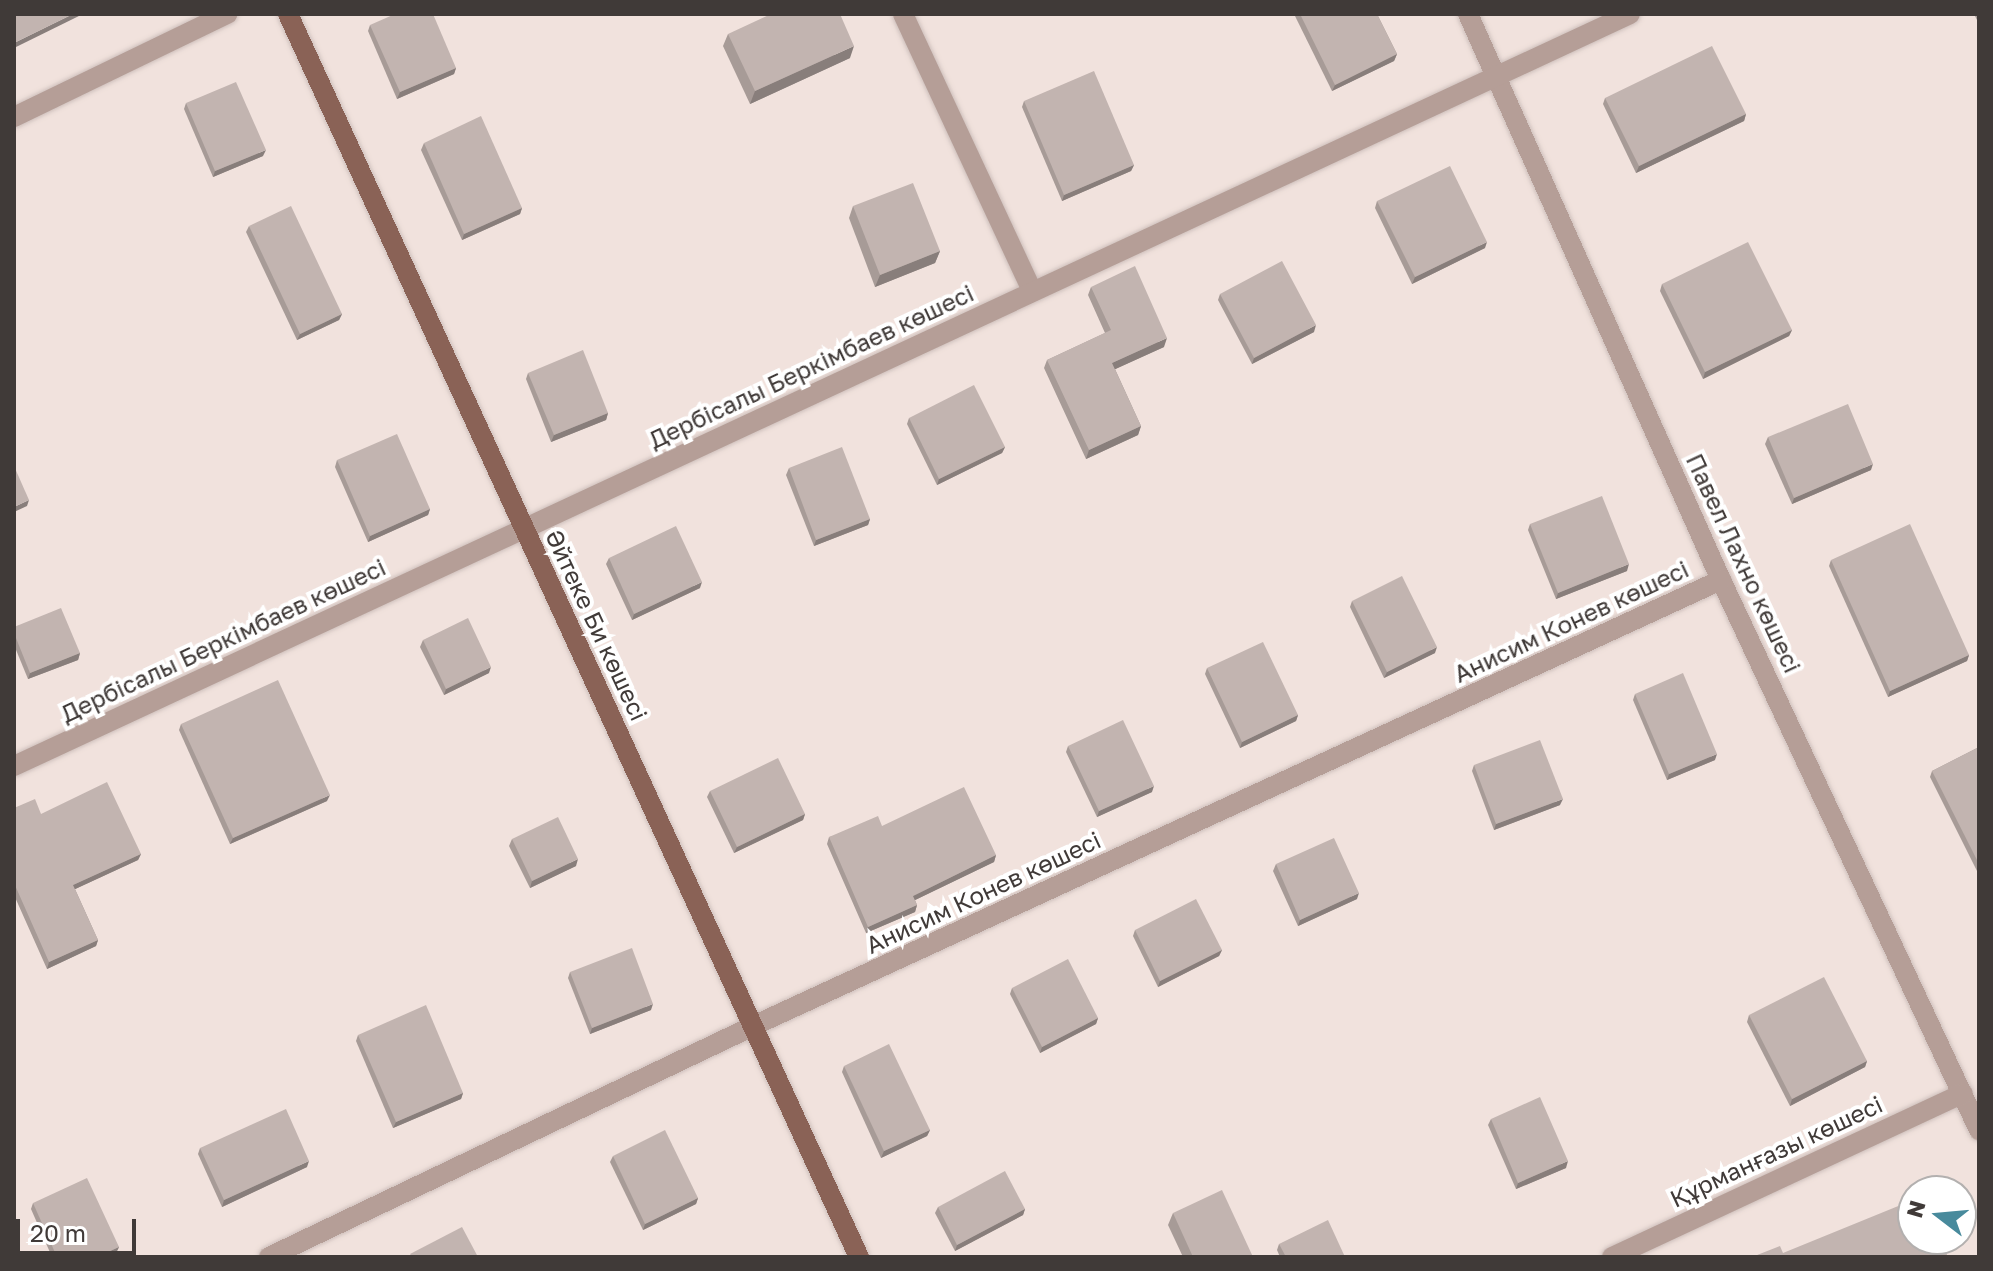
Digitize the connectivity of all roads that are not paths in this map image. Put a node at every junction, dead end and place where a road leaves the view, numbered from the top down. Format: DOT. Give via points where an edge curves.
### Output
graph roads {
  1 [pos="227,14"];
  2 [pos="288,14"];
  3 [pos="903,14"];
  4 [pos="1468,14"];
  5 [pos="1630,14"];
  6 [pos="1498,74"];
  7 [pos="14,117"];
  8 [pos="1032,291"];
  9 [pos="524,528"];
  10 [pos="1721,580"];
  11 [pos="14,766"];
  12 [pos="753,1026"];
  13 [pos="1963,1093"];
  14 [pos="1979,1130"];
  15 [pos="269,1257"];
  16 [pos="859,1257"];
  17 [pos="1612,1257"];
  1 -- 7 [label="street"];
  2 -- 9 [label="main road, Әйтеке Би көшесі"];
  3 -- 8 [label="street"];
  4 -- 6 [label="street, Павел Лахно көшесі"];
  5 -- 6 [label="street, Дербісалы Беркімбаев көшесі"];
  6 -- 8 [label="street, Дербісалы Беркімбаев көшесі"];
  6 -- 10 [label="street, Павел Лахно көшесі"];
  8 -- 9 [label="street, Дербісалы Беркімбаев көшесі"];
  9 -- 11 [label="street, Дербісалы Беркімбаев көшесі"];
  9 -- 12 [label="main road, Әйтеке Би көшесі"];
  10 -- 12 [label="street, Анисим Конев көшесі"];
  10 -- 13 [label="street, Павел Лахно көшесі"];
  12 -- 15 [label="street, Анисим Конев көшесі"];
  12 -- 16 [label="main road, Әйтеке Би көшесі"];
  13 -- 14 [label="street, Павел Лахно көшесі"];
  13 -- 17 [label="street, Құрманғазы көшесі"];
}
